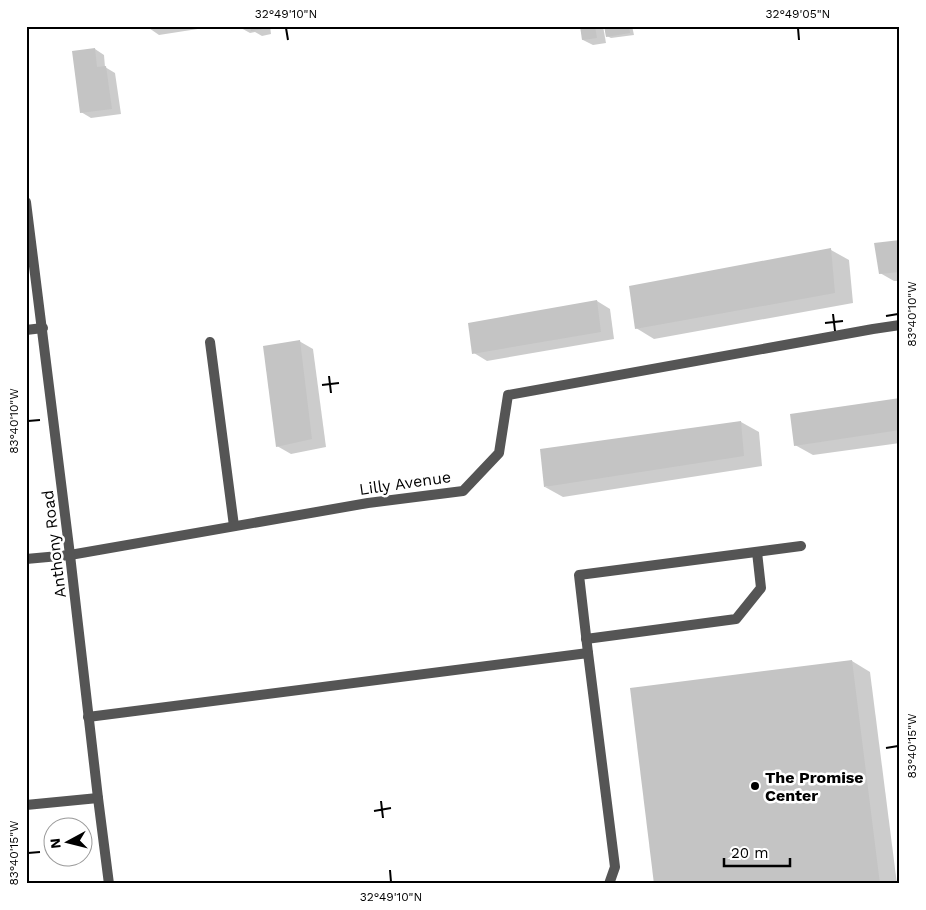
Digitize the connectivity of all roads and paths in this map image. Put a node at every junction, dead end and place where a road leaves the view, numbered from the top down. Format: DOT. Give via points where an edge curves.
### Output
graph roads {
  1 [pos="26,202"];
  2 [pos="900,325"];
  3 [pos="43,328"];
  4 [pos="26,330"];
  5 [pos="210,342"];
  6 [pos="234,526"];
  7 [pos="801,546"];
  8 [pos="757,552"];
  9 [pos="70,555"];
  10 [pos="26,559"];
  11 [pos="586,639"];
  12 [pos="588,653"];
  13 [pos="88,716"];
  14 [pos="98,798"];
  15 [pos="26,805"];
  16 [pos="109,884"];
  17 [pos="609,884"];
  1 -- 3 [label="street, Anthony Road"];
  2 -- 6 [label="street, Lilly Avenue" via="508,395 499,453 463,490"];
  3 -- 4 [label="street"];
  3 -- 9 [label="street, Anthony Road"];
  5 -- 6 [label="street"];
  6 -- 9 [label="street, Lilly Avenue"];
  7 -- 8 [label="street"];
  8 -- 11 [label="street" via="761,588 736,619"];
  8 -- 11 [label="street" via="580,575"];
  9 -- 10 [label="street, Lilly Avenue"];
  9 -- 13 [label="street, Anthony Road"];
  11 -- 12 [label="street"];
  12 -- 13 [label="street"];
  12 -- 17 [label="street" via="615,867"];
  13 -- 14 [label="street, Anthony Road"];
  14 -- 15 [label="street"];
  14 -- 16 [label="street, Anthony Road"];
}
